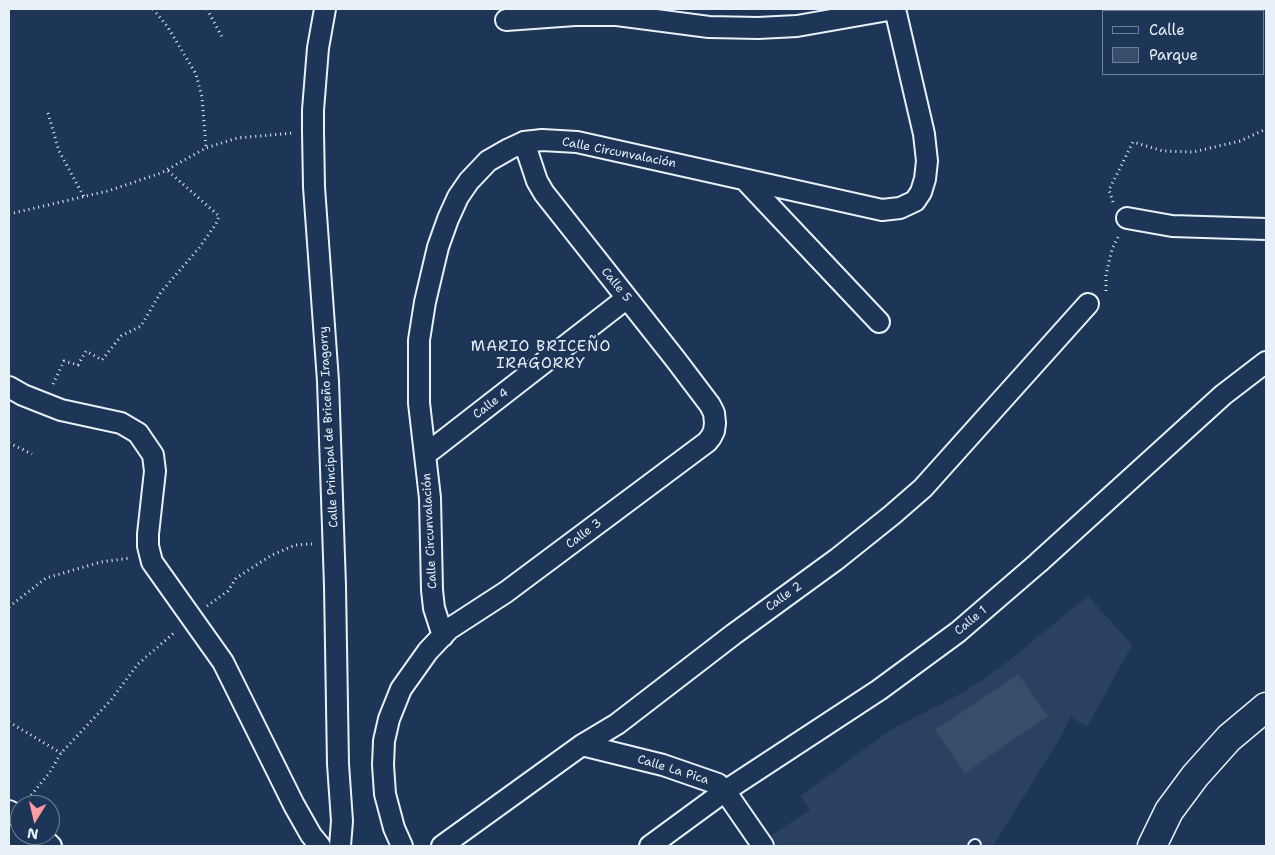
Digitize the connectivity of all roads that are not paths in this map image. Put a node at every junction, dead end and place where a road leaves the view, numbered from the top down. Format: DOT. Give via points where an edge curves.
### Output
graph roads {
  1 [pos="325,9"];
  2 [pos="894,9"];
  3 [pos="506,20"];
  4 [pos="524,142"];
  5 [pos="745,180"];
  6 [pos="1127,218"];
  7 [pos="1266,229"];
  8 [pos="627,298"];
  9 [pos="1088,304"];
  10 [pos="880,322"];
  11 [pos="1266,362"];
  12 [pos="9,387"];
  13 [pos="715,424"];
  14 [pos="425,456"];
  15 [pos="443,636"];
  16 [pos="1266,707"];
  17 [pos="582,745"];
  18 [pos="725,791"];
  19 [pos="320,846"];
  20 [pos="340,846"];
  21 [pos="402,846"];
  22 [pos="442,846"];
  23 [pos="650,846"];
  24 [pos="763,846"];
  25 [pos="1152,846"];
  1 -- 20 [label="street, Calle Principal de Briceño Iragorry" via="313,110 314,187 328,381 342,821"];
  2 -- 3 [label="street" via="797,26 758,28 709,27 617,15"];
  2 -- 5 [label="street, Calle Circunvalación" via="924,134 927,161 921,192 914,201 900,208 882,210"];
  4 -- 5 [label="street, Calle Circunvalación" via="577,142"];
  4 -- 8 [label="street, Calle 5" via="544,192"];
  4 -- 14 [label="street, Calle Circunvalación" via="488,161 469,181 458,197 438,248 419,340"];
  5 -- 10 [label="street"];
  6 -- 7 [label="street" via="1172,226"];
  8 -- 13 [label="street, Calle 5" via="710,405"];
  8 -- 14 [label="street, Calle 4"];
  9 -- 17 [label="street, Calle 2" via="923,488 837,559 617,724"];
  11 -- 18 [label="street, Calle 1" via="1223,395 958,632 879,690"];
  12 -- 19 [label="street" via="61,410 121,423 138,432 153,455 155,471 148,534 152,562 223,662 294,805"];
  13 -- 15 [label="street, Calle 3" via="712,438 707,442"];
  14 -- 15 [label="street, Calle Circunvalación" via="430,498 432,590"];
  15 -- 21 [label="street" via="401,689 384,741 385,794"];
  16 -- 25 [label="main road" via="1229,738 1195,776 1169,811"];
  17 -- 18 [label="street, Calle La Pica" via="664,765 718,784"];
  17 -- 22 [label="street, Calle 2"];
  18 -- 23 [label="street, Calle 1"];
  18 -- 24 [label="street, Calle La Pica"];
}
